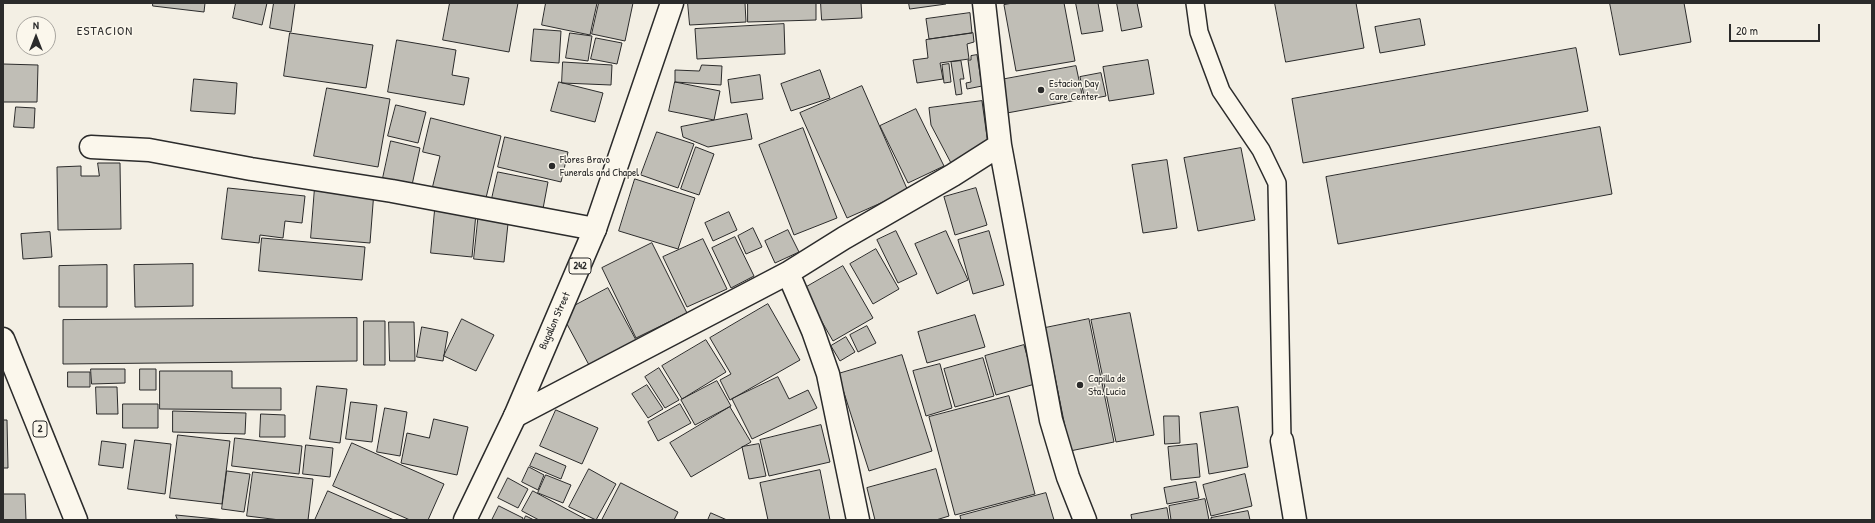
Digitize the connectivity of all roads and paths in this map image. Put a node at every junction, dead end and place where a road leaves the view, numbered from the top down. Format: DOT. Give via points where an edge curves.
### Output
graph roads {
  1 [pos="672,3"];
  2 [pos="984,3"];
  3 [pos="1196,3"];
  4 [pos="1000,145"];
  5 [pos="91,147"];
  6 [pos="595,230"];
  7 [pos="788,273"];
  8 [pos="3,339"];
  9 [pos="514,416"];
  10 [pos="1282,441"];
  11 [pos="76,520"];
  12 [pos="465,520"];
  13 [pos="858,520"];
  14 [pos="1085,520"];
  15 [pos="1295,520"];
  1 -- 6 [label="main road, Bugallon Street / 242"];
  2 -- 4 [label="main road"];
  3 -- 10 [label="lane" via="1199,32 1221,91 1261,150 1277,183"];
  4 -- 7 [label="main road" via="953,176"];
  4 -- 14 [label="main road" via="1051,420 1068,477"];
  5 -- 6 [label="main road" via="150,150 392,191"];
  6 -- 9 [label="main road, Bugallon Street / 242"];
  7 -- 9 [label="main road"];
  7 -- 13 [label="main road" via="814,331 828,374"];
  8 -- 11 [label="main road, 2"];
  9 -- 12 [label="main road, Bugallon Street / 242"];
  10 -- 15 [label="main road"];
}
